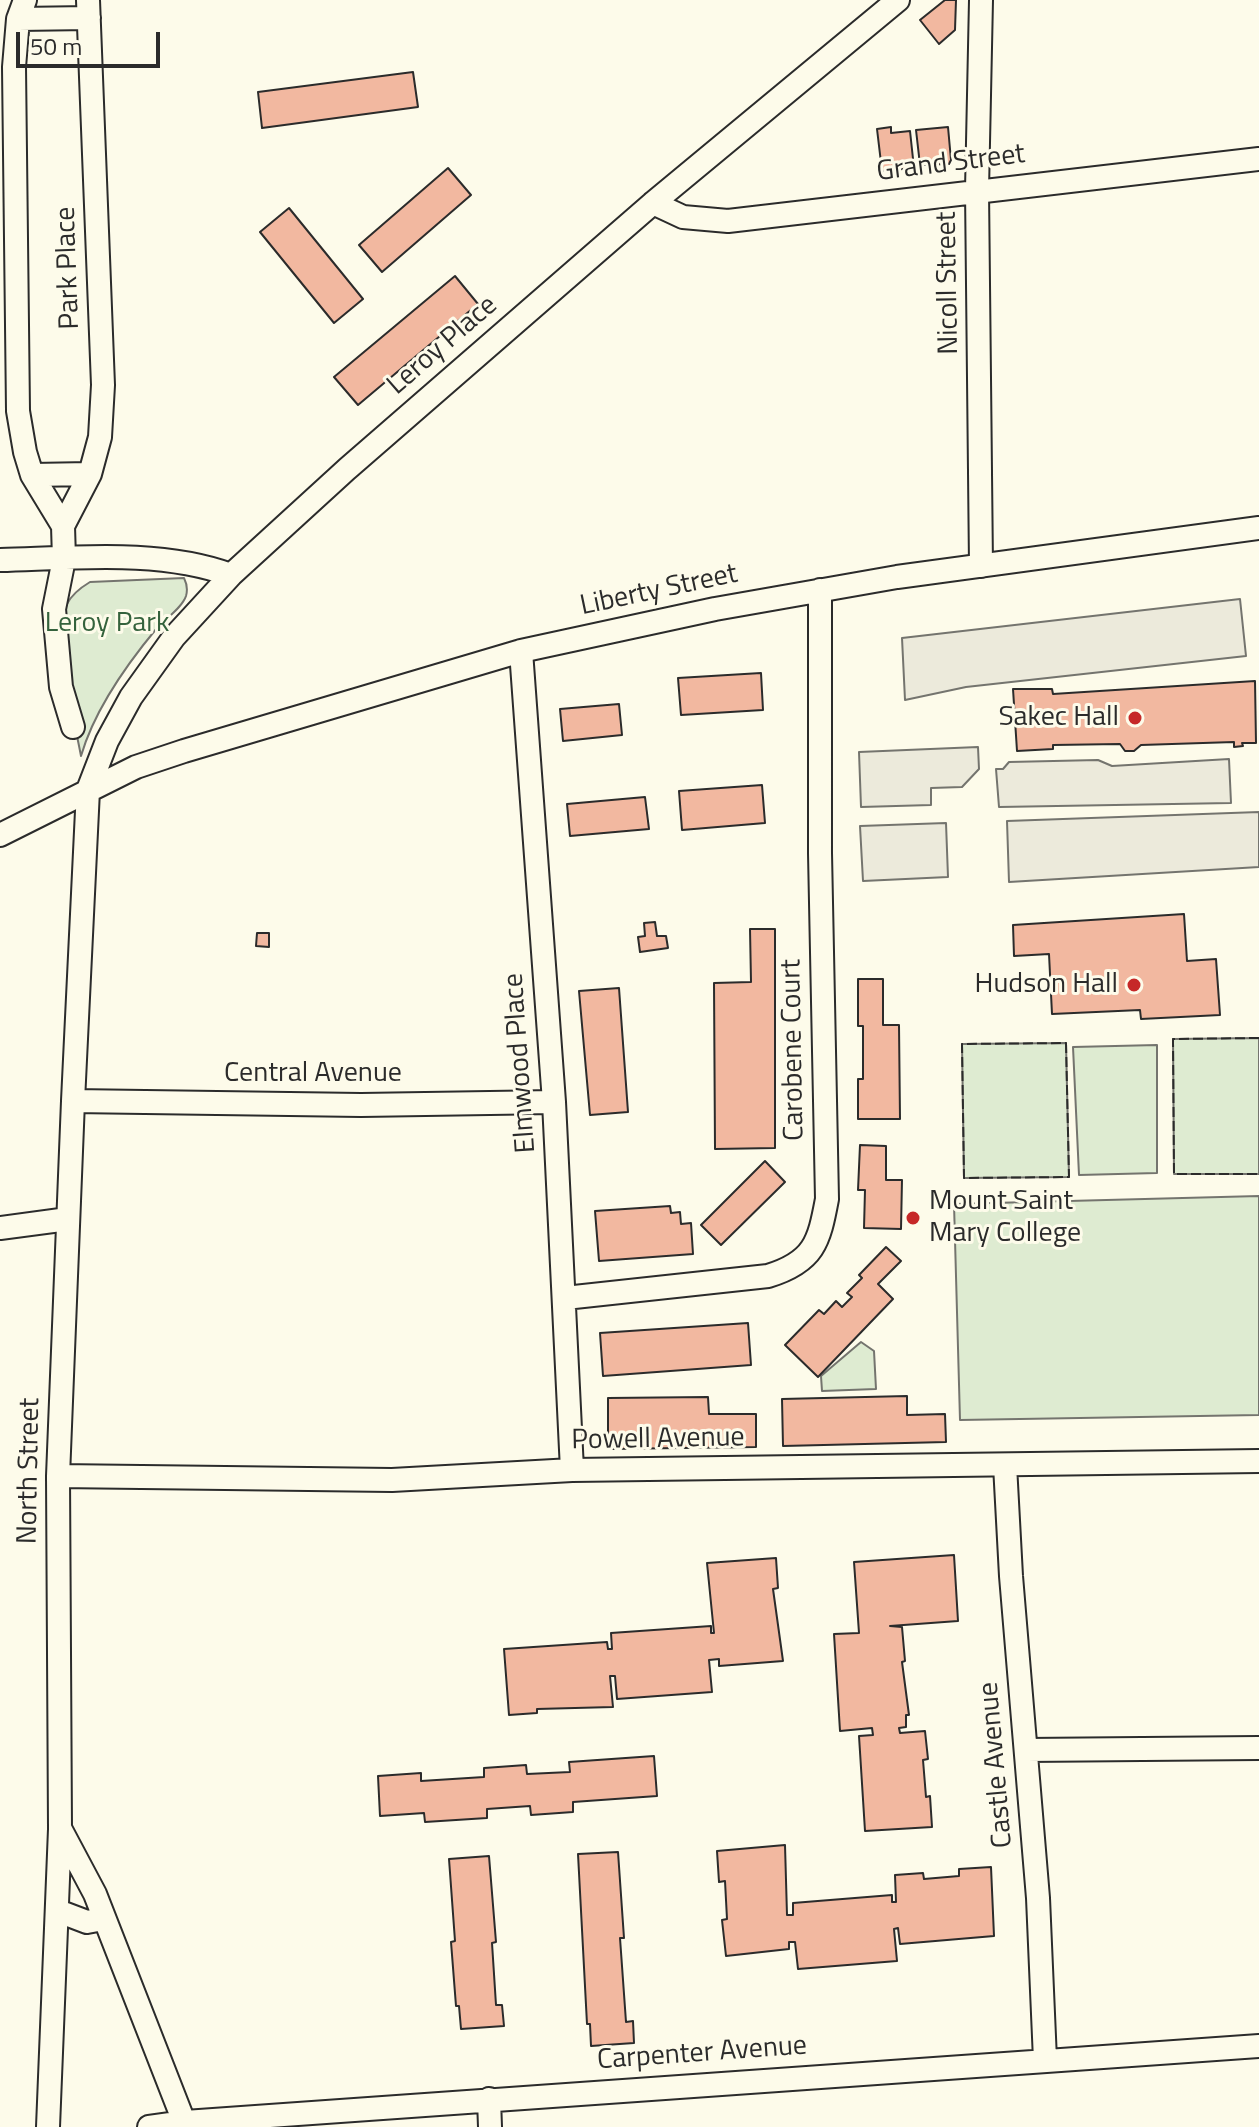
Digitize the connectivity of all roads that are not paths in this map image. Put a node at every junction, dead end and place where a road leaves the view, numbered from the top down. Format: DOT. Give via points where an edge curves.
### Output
graph roads {
  1 [pos="898,0"];
  2 [pos="981,0"];
  3 [pos="22,9"];
  4 [pos="89,9"];
  5 [pos="1259,159"];
  6 [pos="977,190"];
  7 [pos="653,203"];
  8 [pos="90,474"];
  9 [pos="32,475"];
  10 [pos="63,526"];
  11 [pos="1259,528"];
  12 [pos="64,559"];
  13 [pos="0,560"];
  14 [pos="981,566"];
  15 [pos="231,575"];
  16 [pos="820,590"];
  17 [pos="521,651"];
  18 [pos="73,727"];
  19 [pos="88,790"];
  20 [pos="0,835"];
  21 [pos="73,1101"];
  22 [pos="554,1102"];
  23 [pos="68,1219"];
  24 [pos="0,1228"];
  25 [pos="565,1298"];
  26 [pos="1259,1461"];
  27 [pos="1005,1465"];
  28 [pos="572,1470"];
  29 [pos="58,1476"];
  30 [pos="1259,1748"];
  31 [pos="1026,1750"];
  32 [pos="60,1829"];
  33 [pos="58,1911"];
  34 [pos="103,1919"];
  35 [pos="1259,2046"];
  36 [pos="1045,2060"];
  37 [pos="489,2099"];
  38 [pos="185,2124"];
  39 [pos="48,2127"];
  40 [pos="149,2127"];
  41 [pos="490,2127"];
  1 -- 7 [label="street, Leroy Place"];
  2 -- 6 [label="street, Nicoll Street"];
  3 -- 4 [label="street"];
  3 -- 9 [label="street, Park Place" via="14,67 18,411"];
  4 -- 8 [label="street, Park Place" via="103,385 100,437"];
  5 -- 6 [label="street, Grand Street"];
  6 -- 7 [label="street, Grand Street" via="728,221 683,217"];
  6 -- 14 [label="street, Nicoll Street"];
  7 -- 15 [label="street, Leroy Place"];
  8 -- 9 [label="street"];
  8 -- 10 [label="street, Park Place"];
  9 -- 10 [label="street, Park Place"];
  10 -- 12 [label="street, Park Place"];
  11 -- 14 [label="street, Liberty Street"];
  12 -- 13 [label="street"];
  12 -- 15 [label="street" via="171,560"];
  12 -- 18 [label="street, Park Place" via="54,609 55,646"];
  14 -- 16 [label="street, Liberty Street"];
  15 -- 19 [label="street, Leroy Place" via="174,637 131,697"];
  16 -- 17 [label="street, Liberty Street"];
  16 -- 25 [label="street, Carobene Court" via="827,1199 820,1235 806,1258 768,1276"];
  17 -- 19 [label="street, Liberty Street" via="184,751"];
  17 -- 22 [label="street, Elmwood Place"];
  19 -- 20 [label="street, Liberty Street"];
  19 -- 21 [label="street, North Street"];
  21 -- 22 [label="street, Central Avenue"];
  21 -- 23 [label="street, North Street"];
  22 -- 25 [label="street, Elmwood Place"];
  23 -- 24 [label="street"];
  23 -- 29 [label="street, North Street"];
  25 -- 28 [label="street, Elmwood Place"];
  26 -- 27 [label="street, Powell Avenue"];
  27 -- 28 [label="street, Powell Avenue"];
  27 -- 31 [label="street, Castle Avenue"];
  28 -- 29 [label="street, Powell Avenue" via="392,1480"];
  29 -- 32 [label="street, North Street"];
  30 -- 31 [label="street"];
  31 -- 36 [label="street, Castle Avenue"];
  32 -- 33 [label="street"];
  32 -- 34 [label="street, North Street"];
  33 -- 34 [label="street" via="87,1922"];
  33 -- 39 [label="street"];
  34 -- 38 [label="street, North Street"];
  35 -- 36 [label="street, Carpenter Avenue"];
  36 -- 37 [label="street, Carpenter Avenue"];
  37 -- 38 [label="street, Carpenter Avenue"];
  37 -- 41 [label="street"];
  38 -- 40 [label="street, Carpenter Avenue"];
}
